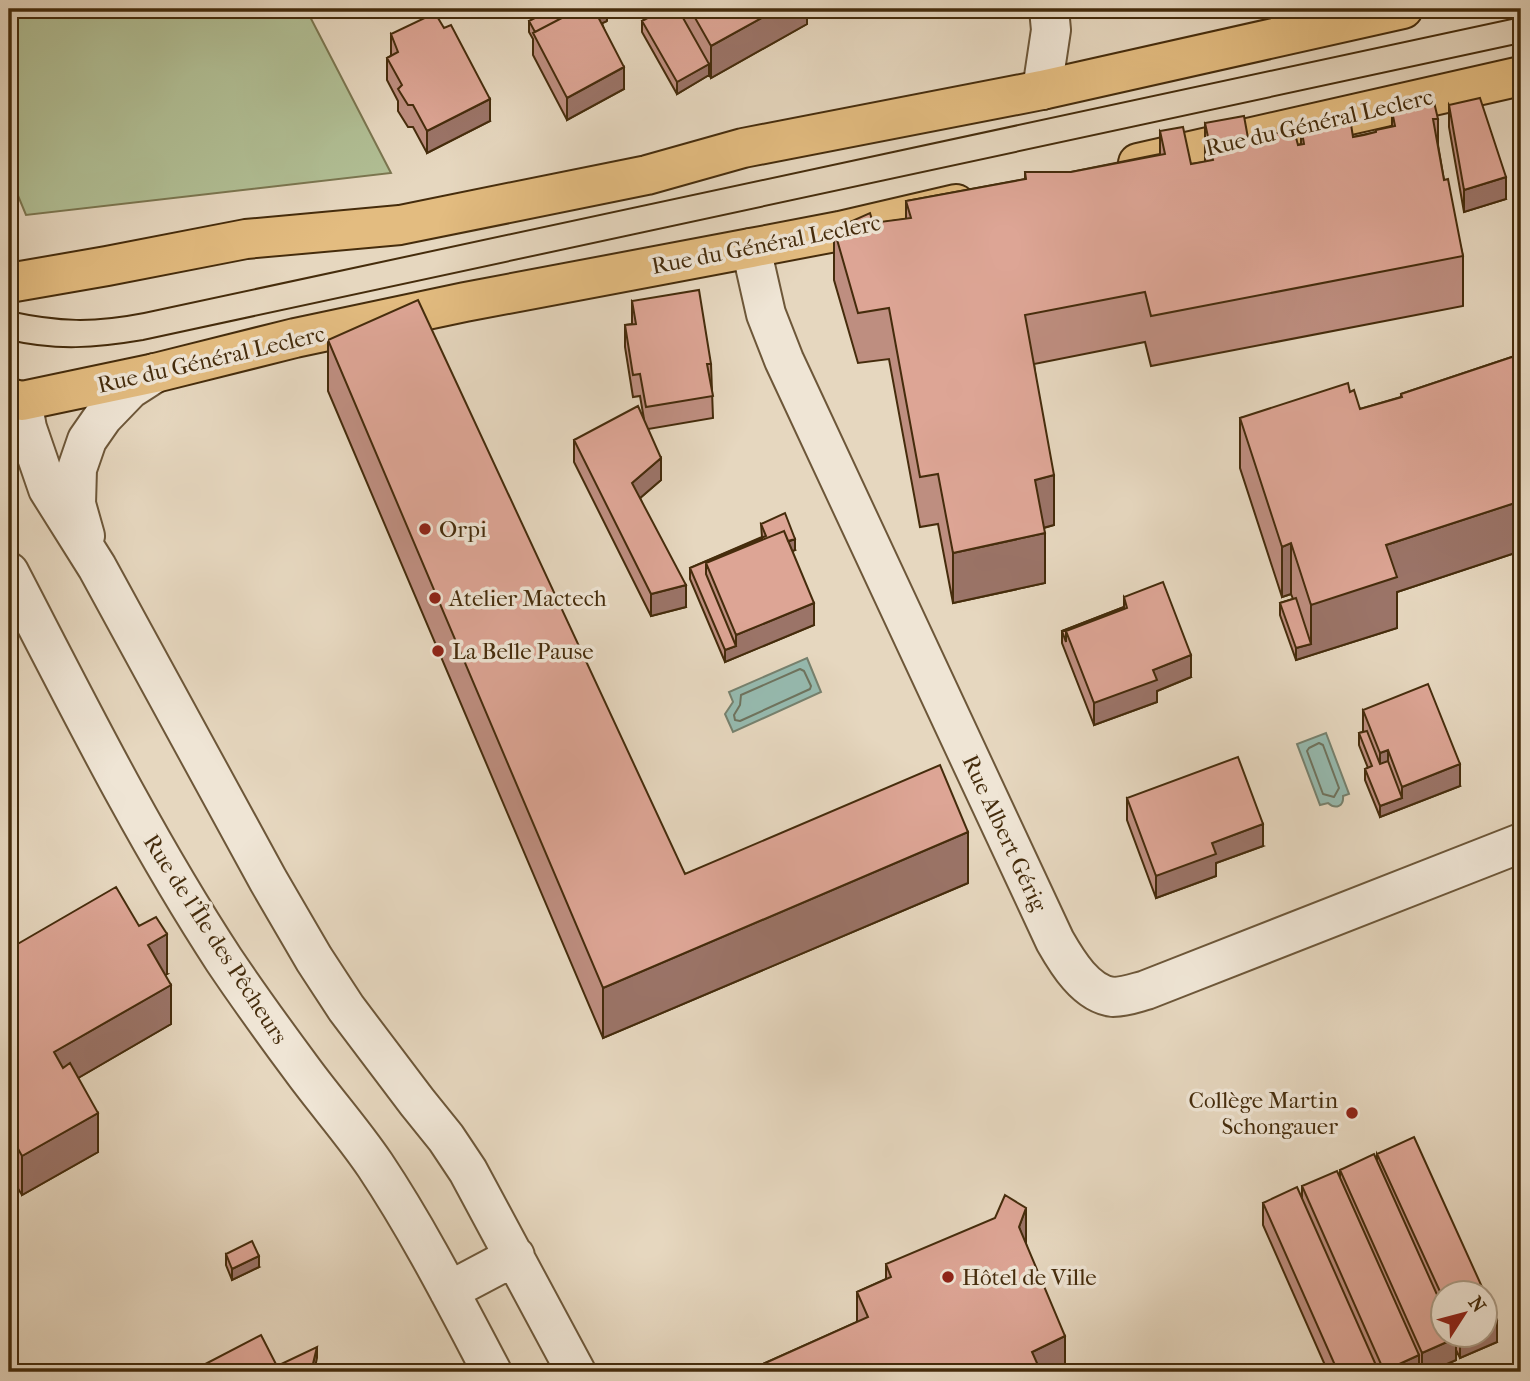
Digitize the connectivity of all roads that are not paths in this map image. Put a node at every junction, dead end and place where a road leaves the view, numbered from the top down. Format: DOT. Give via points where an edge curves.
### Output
graph roads {
  1 [pos="1049,9"];
  2 [pos="1403,9"];
  3 [pos="1521,76"];
  4 [pos="1042,90"];
  5 [pos="1099,172"];
  6 [pos="990,197"];
  7 [pos="751,248"];
  8 [pos="9,271"];
  9 [pos="49,276"];
  10 [pos="9,283"];
  11 [pos="9,292"];
  12 [pos="155,373"];
  13 [pos="15,401"];
  14 [pos="97,567"];
  15 [pos="9,572"];
  16 [pos="1521,843"];
  17 [pos="515,1256"];
  18 [pos="449,1291"];
  19 [pos="492,1372"];
  20 [pos="576,1372"];
  1 -- 4 [label="street" via="1051,30"];
  2 -- 4 [label="main road"];
  3 -- 5 [label="main road, Rue du Général Leclerc"];
  4 -- 9 [label="main road" via="743,148 647,175 400,225 246,239"];
  6 -- 7 [label="main road, Rue du Général Leclerc"];
  7 -- 12 [label="main road, Rue du Général Leclerc" via="465,302"];
  7 -- 16 [label="street, Rue Albert Gérig" via="766,314 784,360 1055,940 1081,979 1111,997 1126,996"];
  8 -- 9 [label="main road"];
  9 -- 10 [label="main road"];
  9 -- 11 [label="street"];
  12 -- 13 [label="main road, Rue du Général Leclerc"];
  12 -- 14 [label="street" via="130,389 103,416 87,440 77,469 76,504"];
  13 -- 14 [label="street" via="48,489"];
  14 -- 17 [label="street" via="314,959 446,1138"];
  15 -- 18 [label="street, Rue de l'Île des Pêcheurs" via="174,880 225,962 374,1163"];
  17 -- 18 [label="street"];
  17 -- 20 [label="street"];
  18 -- 19 [label="street, Rue de l'Île des Pêcheurs"];
}
